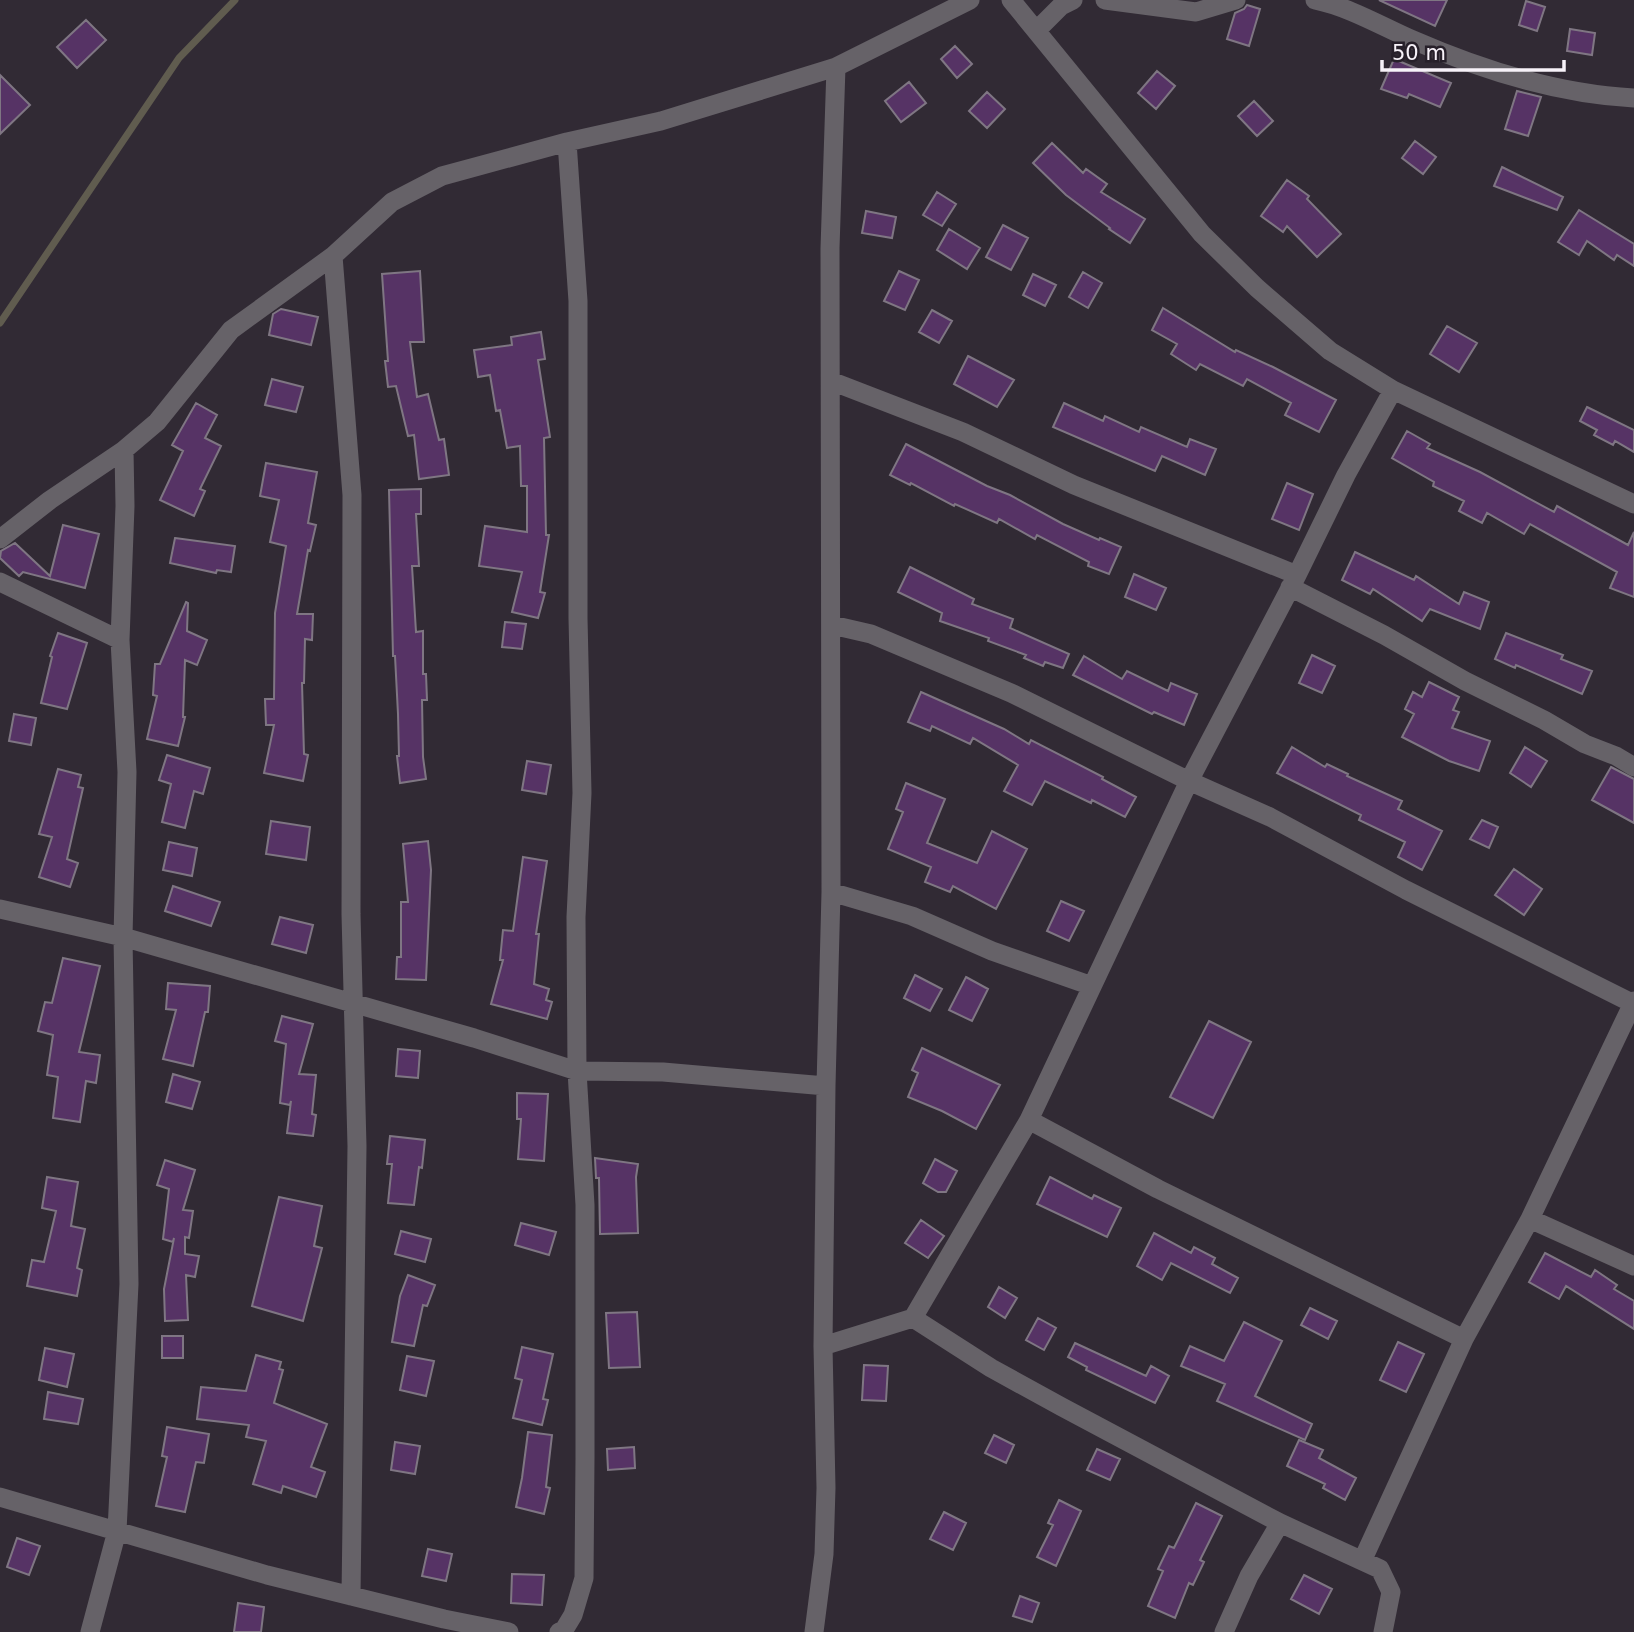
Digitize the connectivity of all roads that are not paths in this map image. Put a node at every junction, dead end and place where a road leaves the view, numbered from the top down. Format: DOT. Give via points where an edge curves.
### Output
graph roads {
  1 [pos="970,0"];
  2 [pos="1011,0"];
  3 [pos="1073,0"];
  4 [pos="1105,0"];
  5 [pos="1236,0"];
  6 [pos="1315,0"];
  7 [pos="1037,30"];
  8 [pos="836,67"];
  9 [pos="1634,98"];
  10 [pos="567,142"];
  11 [pos="333,256"];
  12 [pos="831,381"];
  13 [pos="1393,390"];
  14 [pos="124,450"];
  15 [pos="1634,504"];
  16 [pos="0,539"];
  17 [pos="1294,581"];
  18 [pos="0,582"];
  19 [pos="832,625"];
  20 [pos="120,639"];
  21 [pos="1634,767"];
  22 [pos="1189,781"];
  23 [pos="831,892"];
  24 [pos="0,909"];
  25 [pos="123,937"];
  26 [pos="1092,986"];
  27 [pos="1634,1003"];
  28 [pos="354,1005"];
  29 [pos="577,1071"];
  30 [pos="826,1086"];
  31 [pos="1028,1120"];
  32 [pos="1530,1219"];
  33 [pos="1634,1266"];
  34 [pos="914,1318"];
  35 [pos="1464,1339"];
  36 [pos="823,1346"];
  37 [pos="0,1497"];
  38 [pos="1280,1523"];
  39 [pos="117,1531"];
  40 [pos="1363,1559"];
  41 [pos="351,1596"];
  42 [pos="90,1632"];
  43 [pos="509,1632"];
  44 [pos="559,1632"];
  45 [pos="814,1632"];
  46 [pos="1224,1632"];
  47 [pos="1383,1632"];
  1 -- 8 [label="street"];
  2 -- 7 [label="street"];
  3 -- 7 [label="street"];
  4 -- 5 [label="street" via="1196,12"];
  6 -- 9 [label="street" via="1518,80"];
  7 -- 13 [label="street" via="1202,234 1330,351"];
  8 -- 10 [label="street" via="662,121"];
  8 -- 12 [label="street"];
  10 -- 11 [label="street" via="442,176 392,202"];
  10 -- 29 [label="street" via="578,301 582,793 576,917"];
  11 -- 14 [label="street" via="231,330 157,422"];
  11 -- 28 [label="street" via="352,495"];
  12 -- 17 [label="street" via="963,432"];
  12 -- 19 [label="street"];
  13 -- 15 [label="street"];
  13 -- 17 [label="street"];
  14 -- 16 [label="street"];
  14 -- 20 [label="street"];
  17 -- 21 [label="street" via="1465,681"];
  17 -- 22 [label="street"];
  18 -- 20 [label="street"];
  19 -- 22 [label="street" via="871,634 1011,693"];
  19 -- 23 [label="street"];
  20 -- 25 [label="street" via="127,772"];
  22 -- 26 [label="street"];
  22 -- 27 [label="street" via="1270,817"];
  23 -- 26 [label="street" via="912,916 992,951"];
  23 -- 30 [label="street"];
  24 -- 25 [label="street"];
  25 -- 28 [label="street"];
  25 -- 39 [label="street" via="129,1284"];
  26 -- 31 [label="street"];
  27 -- 32 [label="street"];
  28 -- 29 [label="street"];
  28 -- 41 [label="street" via="357,1146"];
  29 -- 30 [label="street" via="663,1072"];
  29 -- 44 [label="street" via="584,1205 584,1578 573,1615"];
  30 -- 36 [label="street"];
  31 -- 34 [label="street"];
  31 -- 35 [label="street"];
  32 -- 33 [label="street"];
  32 -- 35 [label="street"];
  34 -- 36 [label="street"];
  34 -- 38 [label="street" via="991,1368"];
  35 -- 40 [label="street"];
  36 -- 45 [label="street" via="824,1554"];
  37 -- 39 [label="street"];
  38 -- 40 [label="street"];
  38 -- 46 [label="street"];
  39 -- 41 [label="street"];
  39 -- 42 [label="street"];
  40 -- 47 [label="street" via="1380,1569 1391,1592"];
  41 -- 43 [label="street"];
}
